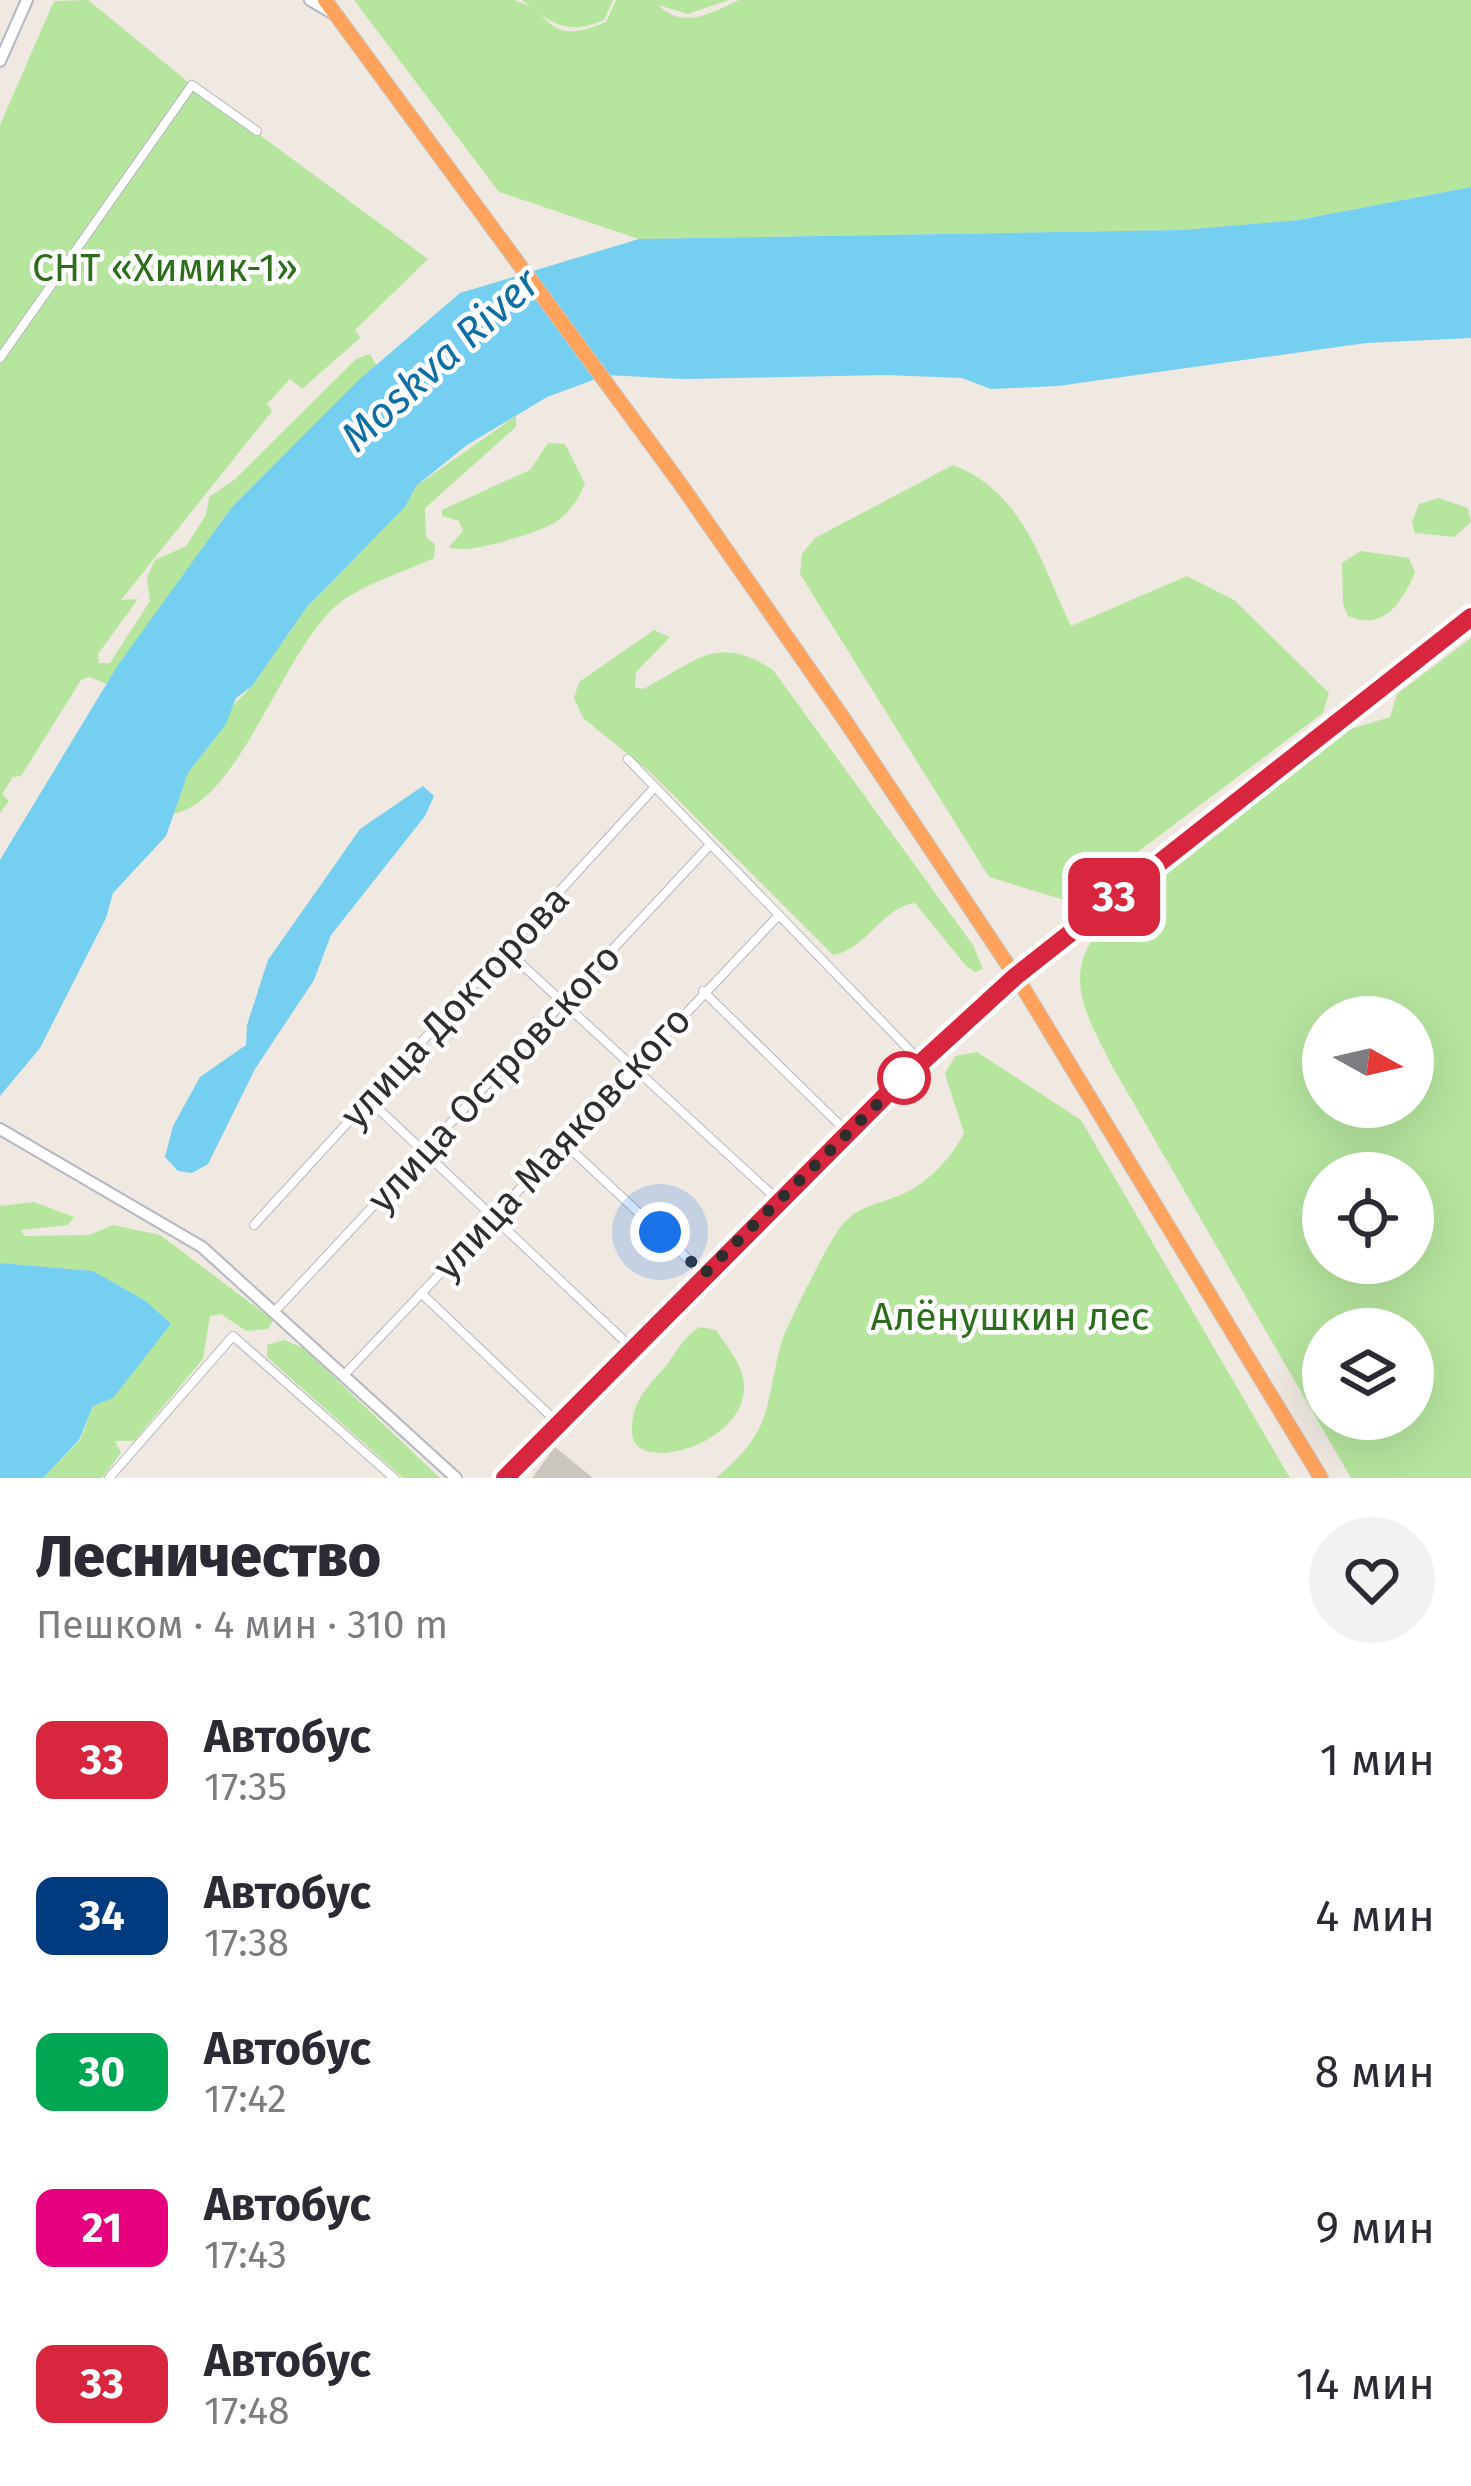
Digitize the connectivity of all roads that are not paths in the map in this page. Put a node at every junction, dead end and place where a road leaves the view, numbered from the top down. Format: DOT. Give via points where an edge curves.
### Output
graph roads {
  1 [pos="27,0"];
  2 [pos="310,0"];
  3 [pos="331,5"];
  4 [pos="0,61"];
  5 [pos="257,130"];
  6 [pos="0,358"];
  7 [pos="1471,617"];
  8 [pos="628,759"];
  9 [pos="654,788"];
  10 [pos="710,845"];
  11 [pos="779,915"];
  12 [pos="507,951"];
  13 [pos="1016,976"];
  14 [pos="704,991"];
  15 [pos="564,1005"];
  16 [pos="921,1061"];
  17 [pos="631,1069"];
  18 [pos="369,1100"];
  19 [pos="0,1129"];
  20 [pos="848,1132"];
  21 [pos="562,1141"];
  22 [pos="424,1152"];
  23 [pos="779,1201"];
  24 [pos="493,1217"];
  25 [pos="254,1225"];
  26 [pos="704,1274"];
  27 [pos="421,1294"];
  28 [pos="277,1310"];
  29 [pos="632,1348"];
  30 [pos="346,1372"];
  31 [pos="558,1423"];
  32 [pos="109,1478"];
  33 [pos="394,1478"];
  34 [pos="456,1478"];
  35 [pos="505,1478"];
  36 [pos="1321,1478"];
  1 -- 4 [label="main road"];
  2 -- 3 [label="main road"];
  3 -- 13 [label="highway" via="664,461"];
  5 -- 6 [label="street" via="192,86"];
  7 -- 13 [label="main road"];
  8 -- 9 [label="street"];
  9 -- 10 [label="street"];
  9 -- 12 [label="street, улица Докторова"];
  10 -- 11 [label="street"];
  10 -- 15 [label="street, улица Островского"];
  11 -- 14 [label="street, улица Маяковского"];
  11 -- 16 [label="street"];
  12 -- 15 [label="street"];
  12 -- 18 [label="street, улица Докторова"];
  13 -- 16 [label="main road"];
  13 -- 36 [label="highway"];
  14 -- 17 [label="street, улица Маяковского"];
  14 -- 20 [label="street"];
  15 -- 17 [label="street"];
  15 -- 22 [label="street, улица Островского"];
  16 -- 20 [label="main road"];
  17 -- 21 [label="street, улица Маяковского"];
  17 -- 23 [label="street"];
  18 -- 22 [label="street"];
  18 -- 25 [label="street, улица Докторова"];
  19 -- 28 [label="main road" via="202,1247"];
  20 -- 23 [label="main road"];
  21 -- 24 [label="street, улица Маяковского"];
  21 -- 26 [label="street"];
  22 -- 24 [label="street"];
  22 -- 28 [label="street, улица Островского"];
  23 -- 26 [label="main road"];
  24 -- 27 [label="street, улица Маяковского"];
  24 -- 29 [label="street"];
  26 -- 29 [label="main road"];
  27 -- 30 [label="street, улица Маяковского"];
  27 -- 31 [label="street"];
  28 -- 30 [label="main road"];
  29 -- 31 [label="main road"];
  30 -- 34 [label="main road"];
  31 -- 35 [label="main road"];
  32 -- 33 [label="street" via="233,1336"];
}
